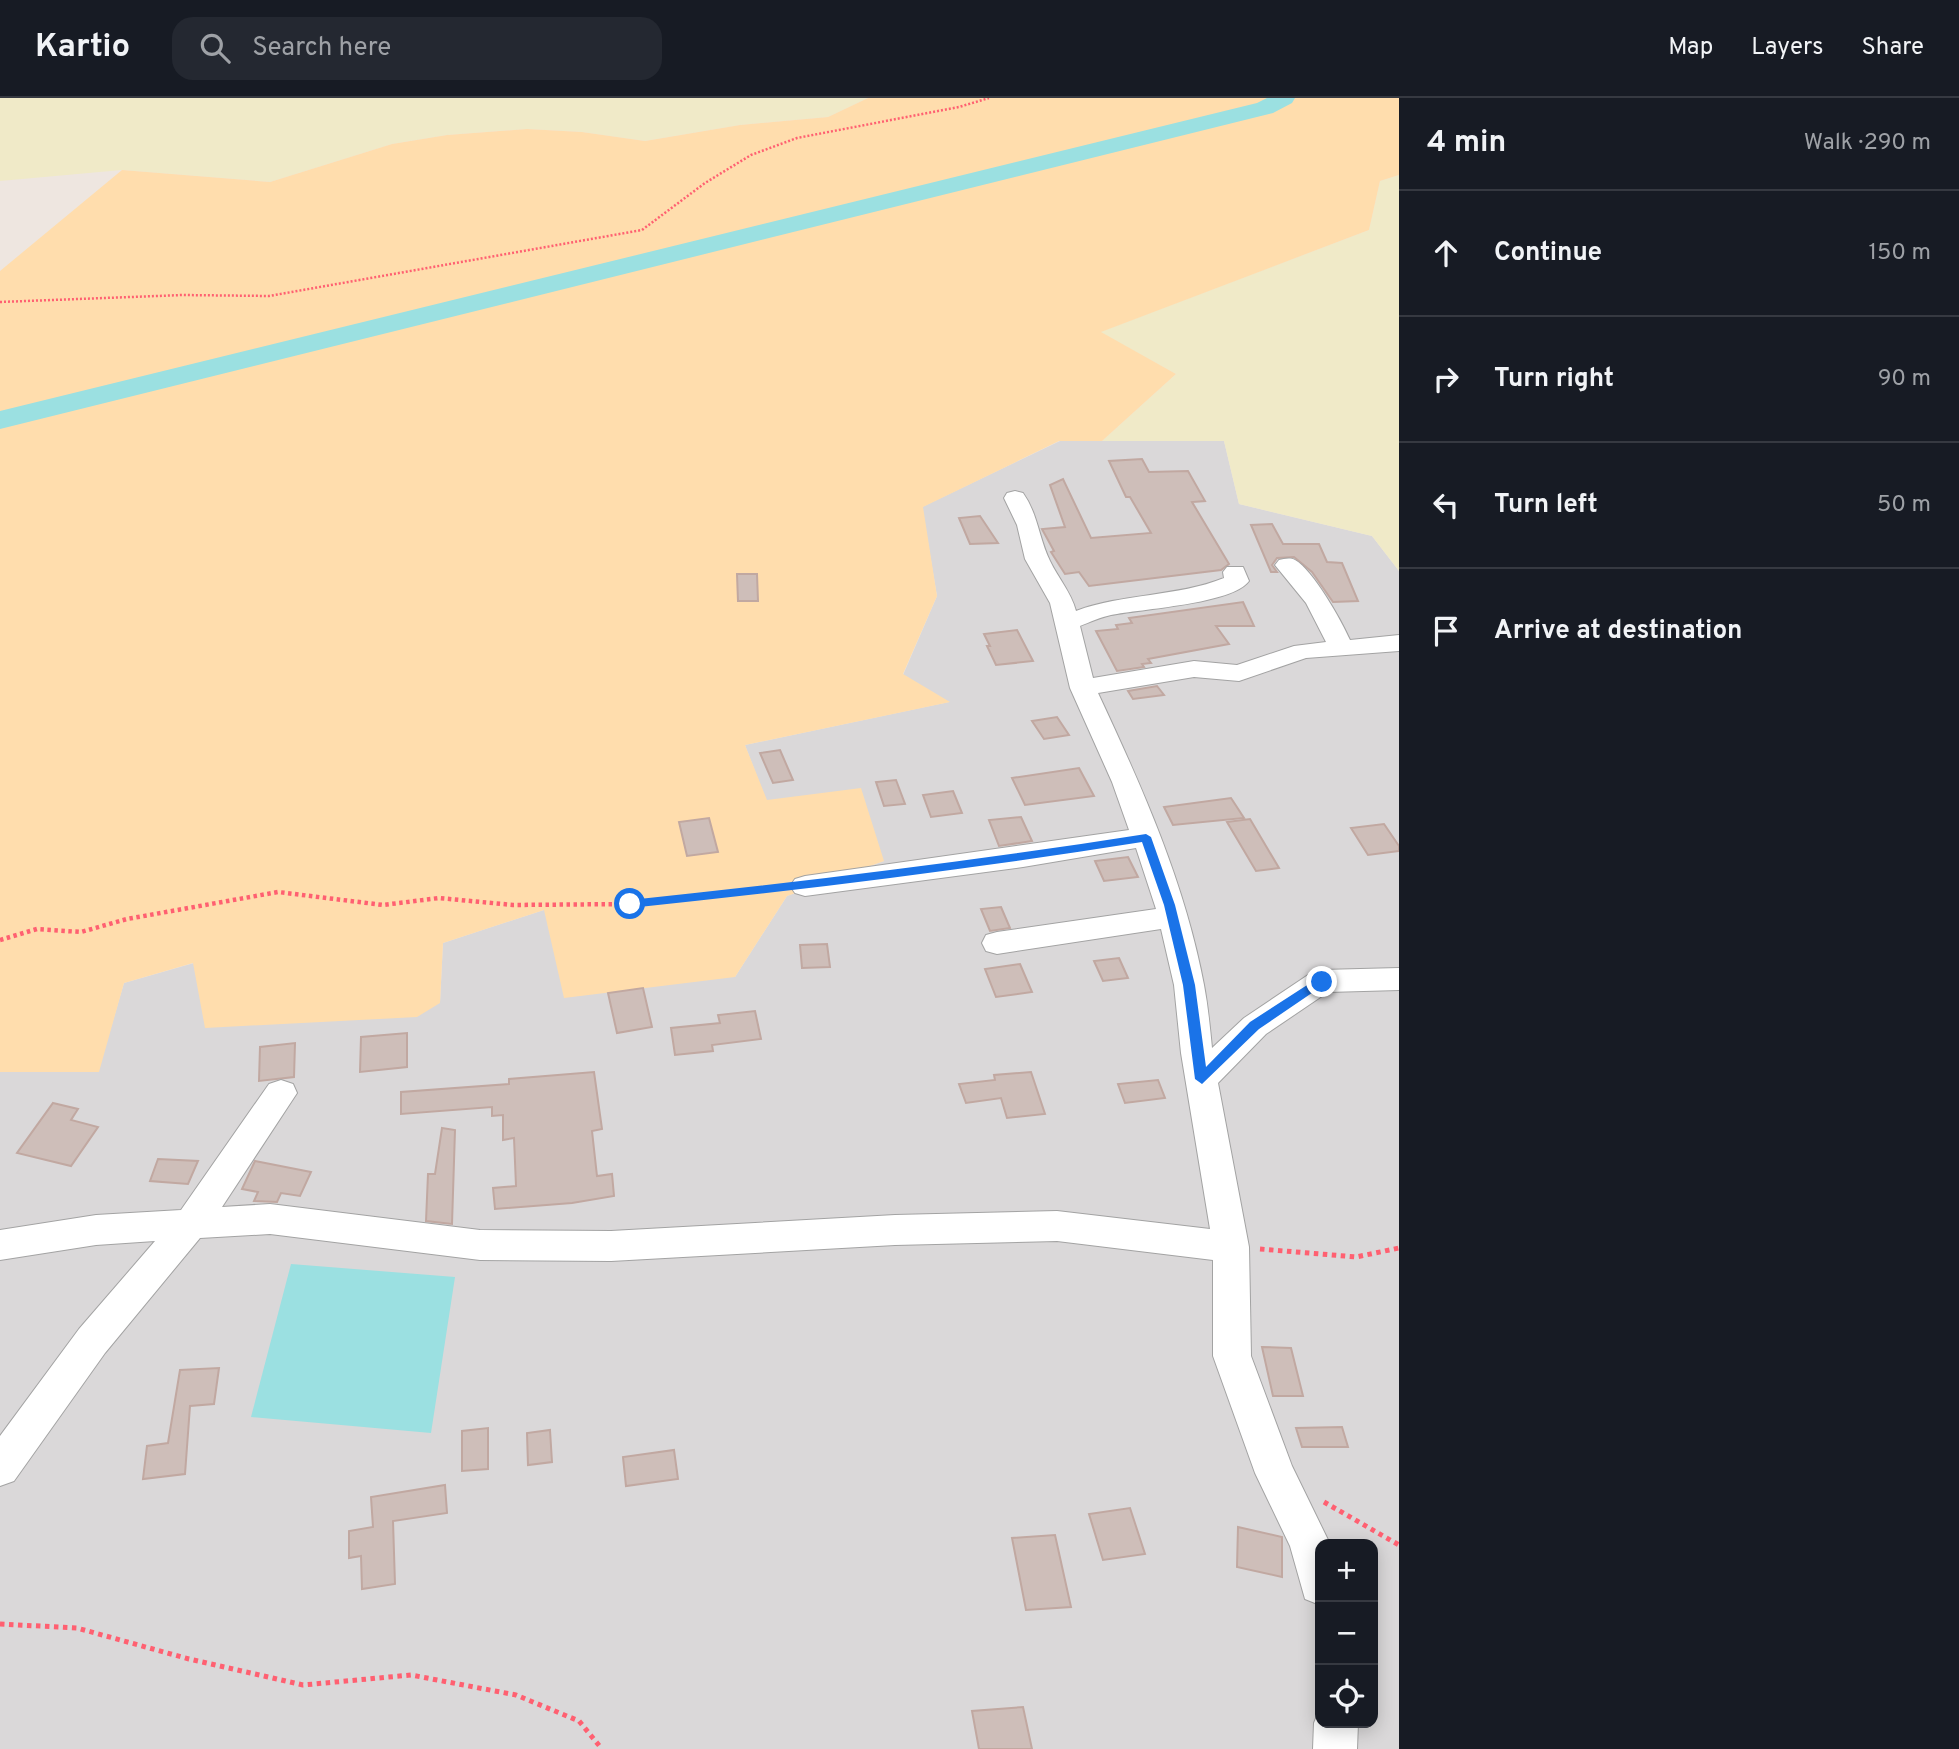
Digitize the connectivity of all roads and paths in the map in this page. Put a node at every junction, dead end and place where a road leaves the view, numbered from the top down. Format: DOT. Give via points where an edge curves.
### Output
graph roads {
  1 [pos="974,98"];
  2 [pos="989,98"];
  3 [pos="972,103"];
  4 [pos="0,302"];
  5 [pos="1015,498"];
  6 [pos="1287,565"];
  7 [pos="1235,572"];
  8 [pos="1067,622"];
  9 [pos="1399,643"];
  10 [pos="1341,647"];
  11 [pos="1083,688"];
  12 [pos="1146,837"];
  13 [pos="805,886"];
  14 [pos="1172,917"];
  15 [pos="0,940"];
  16 [pos="997,943"];
  17 [pos="1399,979"];
  18 [pos="1202,1079"];
  19 [pos="281,1093"];
  20 [pos="191,1224"];
  21 [pos="0,1245"];
  22 [pos="1231,1247"];
  23 [pos="1399,1248"];
  24 [pos="0,1468"];
  25 [pos="1320,1499"];
  26 [pos="1399,1545"];
  27 [pos="1315,1566"];
  28 [pos="0,1624"];
  29 [pos="1336,1728"];
  30 [pos="602,1749"];
  31 [pos="1335,1749"];
  1 -- 3 [label="path"];
  2 -- 3 [label="path"];
  3 -- 4 [label="path" via="797,138 751,155 642,230 269,296"];
  5 -- 8 [label="street"];
  6 -- 10 [label="street" via="1319,604"];
  7 -- 8 [label="street" via="1237,581 1215,591 1106,609"];
  8 -- 11 [label="street"];
  9 -- 10 [label="street"];
  10 -- 11 [label="street" via="1303,651 1239,673 1194,669"];
  11 -- 12 [label="street"];
  12 -- 13 [label="street"];
  12 -- 14 [label="street"];
  13 -- 15 [label="path" via="630,904 513,905 439,898 383,905 278,892 127,919 81,932 37,929"];
  14 -- 16 [label="street"];
  14 -- 18 [label="street" via="1189,985"];
  17 -- 18 [label="street" via="1322,982 1255,1026"];
  18 -- 22 [label="street"];
  19 -- 20 [label="street"];
  20 -- 21 [label="street" via="96,1230"];
  20 -- 22 [label="street" via="270,1219 480,1245 598,1246 1057,1226"];
  20 -- 24 [label="street" via="92,1340"];
  22 -- 23 [label="path" via="1356,1257"];
  22 -- 27 [label="street" via="1232,1356"];
  25 -- 26 [label="path"];
  28 -- 30 [label="path" via="77,1628 303,1685 411,1675 516,1695 579,1721"];
  29 -- 31 [label="street"];
}
